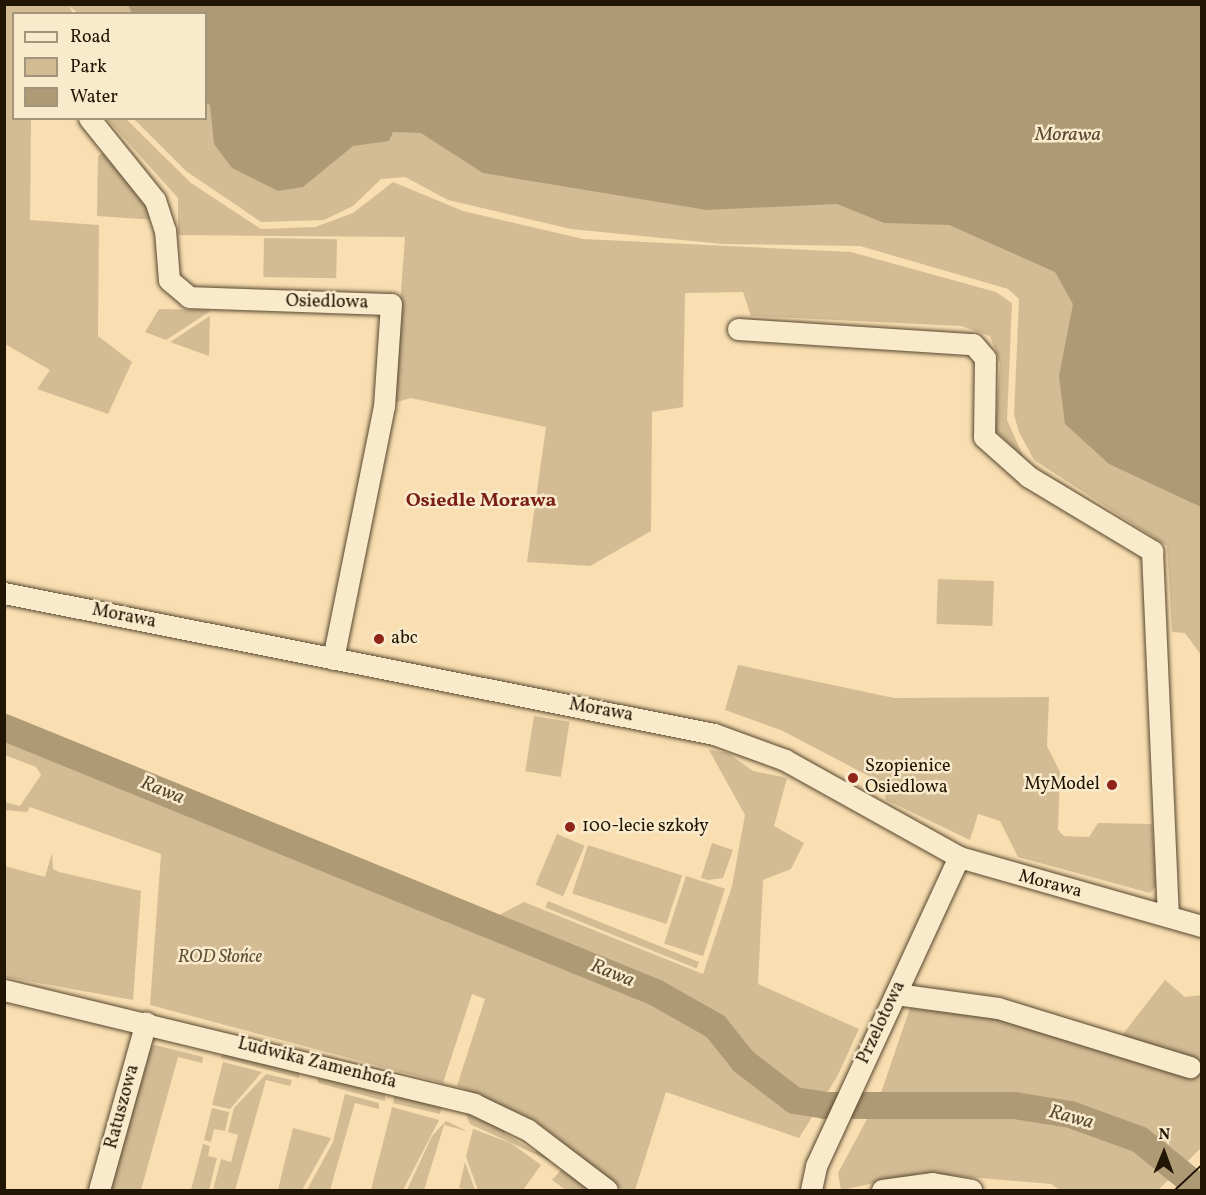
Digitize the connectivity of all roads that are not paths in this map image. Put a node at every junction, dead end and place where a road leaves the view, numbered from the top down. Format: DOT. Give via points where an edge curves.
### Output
graph roads {
  1 [pos="91,120"];
  2 [pos="738,329"];
  3 [pos="4,593"];
  4 [pos="333,659"];
  5 [pos="959,857"];
  6 [pos="1168,916"];
  7 [pos="1202,926"];
  8 [pos="4,990"];
  9 [pos="896,994"];
  10 [pos="146,1023"];
  11 [pos="1190,1067"];
  12 [pos="99,1191"];
  13 [pos="607,1191"];
  14 [pos="811,1191"];
  15 [pos="882,1191"];
  16 [pos="971,1191"];
  1 -- 4 [label="street, Osiedlowa" via="155,200 165,230 169,280 189,297 391,304 384,406"];
  2 -- 6 [label="street" via="973,344 985,358 984,437 1029,477 1152,551 1168,819"];
  3 -- 4 [label="street, Morawa"];
  4 -- 5 [label="street, Morawa" via="738,741 805,771"];
  5 -- 6 [label="street, Morawa"];
  5 -- 9 [label="street, Przelotowa"];
  6 -- 7 [label="street, Morawa"];
  8 -- 10 [label="street, Ludwika Zamenhofa"];
  9 -- 11 [label="street" via="998,1008"];
  9 -- 14 [label="street, Przelotowa" via="837,1120"];
  10 -- 12 [label="street, Ratuszowa"];
  10 -- 13 [label="street, Ludwika Zamenhofa" via="474,1104 528,1130"];
  15 -- 16 [label="street" via="932,1183"];
}
